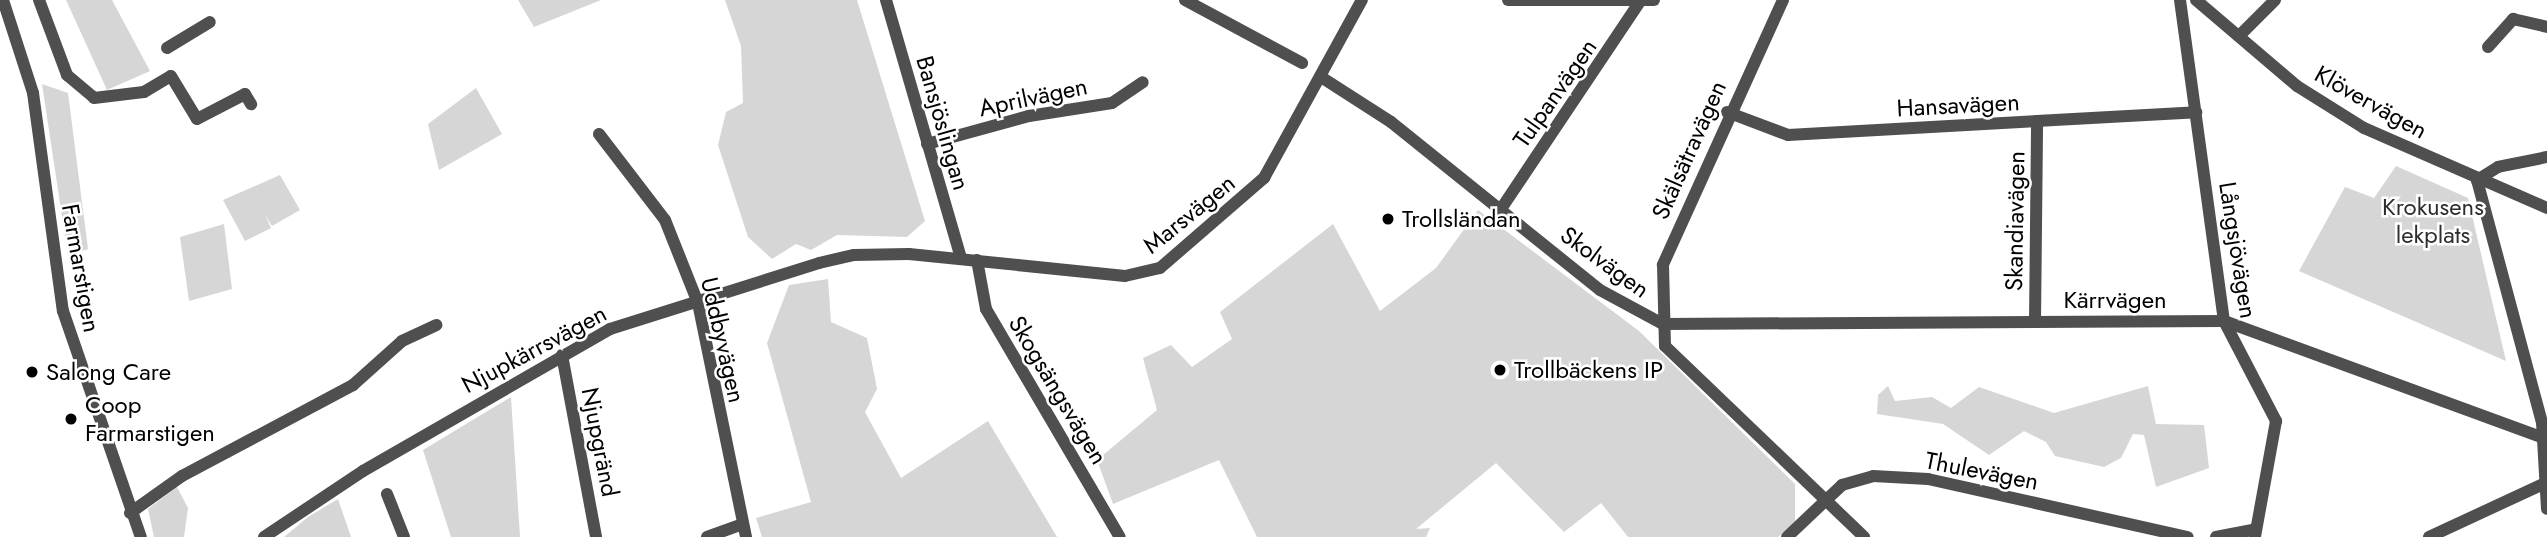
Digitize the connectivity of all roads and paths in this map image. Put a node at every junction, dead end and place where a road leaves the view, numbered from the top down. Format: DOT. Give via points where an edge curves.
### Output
graph roads {
  1 [pos="3,0"];
  2 [pos="39,0"];
  3 [pos="886,0"];
  4 [pos="1185,0"];
  5 [pos="1362,0"];
  6 [pos="1508,0"];
  7 [pos="1641,0"];
  8 [pos="1654,0"];
  9 [pos="1783,0"];
  10 [pos="2180,0"];
  11 [pos="2196,0"];
  12 [pos="2275,0"];
  13 [pos="210,22"];
  14 [pos="2547,27"];
  15 [pos="2239,36"];
  16 [pos="2488,47"];
  17 [pos="167,48"];
  18 [pos="1301,63"];
  19 [pos="1321,77"];
  20 [pos="1143,82"];
  21 [pos="251,104"];
  22 [pos="2196,112"];
  23 [pos="1727,113"];
  24 [pos="2037,122"];
  25 [pos="599,134"];
  26 [pos="926,144"];
  27 [pos="2547,156"];
  28 [pos="2477,180"];
  29 [pos="2547,208"];
  30 [pos="1501,209"];
  31 [pos="961,258"];
  32 [pos="977,260"];
  33 [pos="698,303"];
  34 [pos="2035,321"];
  35 [pos="2224,321"];
  36 [pos="1663,324"];
  37 [pos="436,325"];
  38 [pos="562,355"];
  39 [pos="2545,438"];
  40 [pos="2543,484"];
  41 [pos="387,494"];
  42 [pos="1825,498"];
  43 [pos="2547,509"];
  44 [pos="130,513"];
  45 [pos="744,531"];
  46 [pos="2254,534"];
  47 [pos="141,537"];
  48 [pos="264,537"];
  49 [pos="404,537"];
  50 [pos="596,537"];
  51 [pos="707,537"];
  52 [pos="1120,537"];
  53 [pos="1787,537"];
  54 [pos="1864,537"];
  55 [pos="2188,537"];
  56 [pos="2216,537"];
  57 [pos="2429,537"];
  1 -- 44 [label="street, Farmarstigen" via="33,93 63,311"];
  2 -- 21 [label="street" via="67,75 84,92 102,98 144,92 171,76 197,119 245,94"];
  3 -- 26 [label="street, Bansjöslingan"];
  4 -- 18 [label="street"];
  5 -- 19 [label="street, Marsvägen"];
  6 -- 7 [label="street"];
  7 -- 8 [label="street"];
  7 -- 30 [label="street, Tulpanvägen"];
  9 -- 23 [label="street, Skälsätravägen"];
  10 -- 22 [label="street, Långsjövägen"];
  11 -- 15 [label="street, Klövervägen"];
  12 -- 15 [label="street"];
  13 -- 17 [label="street"];
  14 -- 16 [label="street" via="2513,19"];
  15 -- 28 [label="street, Klövervägen" via="2297,86 2364,128"];
  19 -- 30 [label="street, Skolvägen" via="1391,122"];
  19 -- 32 [label="street, Marsvägen" via="1264,178 1160,268 1125,276"];
  20 -- 26 [label="street, Aprilvägen" via="1112,103 1029,116"];
  22 -- 24 [label="street, Hansavägen"];
  22 -- 35 [label="street, Långsjövägen"];
  23 -- 24 [label="street, Hansavägen" via="1788,135"];
  23 -- 36 [label="street, Skälsätravägen" via="1662,265"];
  24 -- 34 [label="street, Skandiavägen"];
  25 -- 33 [label="street, Uddbyvägen" via="665,220"];
  26 -- 31 [label="street, Bansjöslingan"];
  27 -- 28 [label="street" via="2498,167"];
  28 -- 29 [label="street, Klövervägen"];
  28 -- 39 [label="street"];
  30 -- 36 [label="street, Skolvägen" via="1600,290"];
  31 -- 32 [label="street, Njupkärrsvägen"];
  31 -- 33 [label="street, Njupkärrsvägen" via="854,255"];
  32 -- 52 [label="street, Skogsängsvägen" via="986,309"];
  33 -- 38 [label="street, Njupkärrsvägen" via="610,329"];
  33 -- 45 [label="street, Uddbyvägen"];
  34 -- 35 [label="street, Kärrvägen"];
  34 -- 36 [label="street, Kärrvägen"];
  35 -- 39 [label="street, Kärrvägen"];
  35 -- 46 [label="street, Långsjövägen" via="2276,421"];
  36 -- 42 [label="street, Skolvägen" via="1665,346"];
  37 -- 44 [label="street" via="402,341 353,385 182,476"];
  38 -- 48 [label="street, Njupkärrsvägen"];
  38 -- 50 [label="street, Njupgränd"];
  39 -- 40 [label="street"];
  40 -- 43 [label="street"];
  40 -- 57 [label="street"];
  41 -- 49 [label="street"];
  42 -- 53 [label="street, Thulevägen"];
  42 -- 54 [label="street, Skolvägen"];
  42 -- 55 [label="street, Thulevägen" via="1873,476 1928,480"];
  44 -- 47 [label="street, Farmarstigen"];
  45 -- 51 [label="street"];
  46 -- 56 [label="street"];
}
